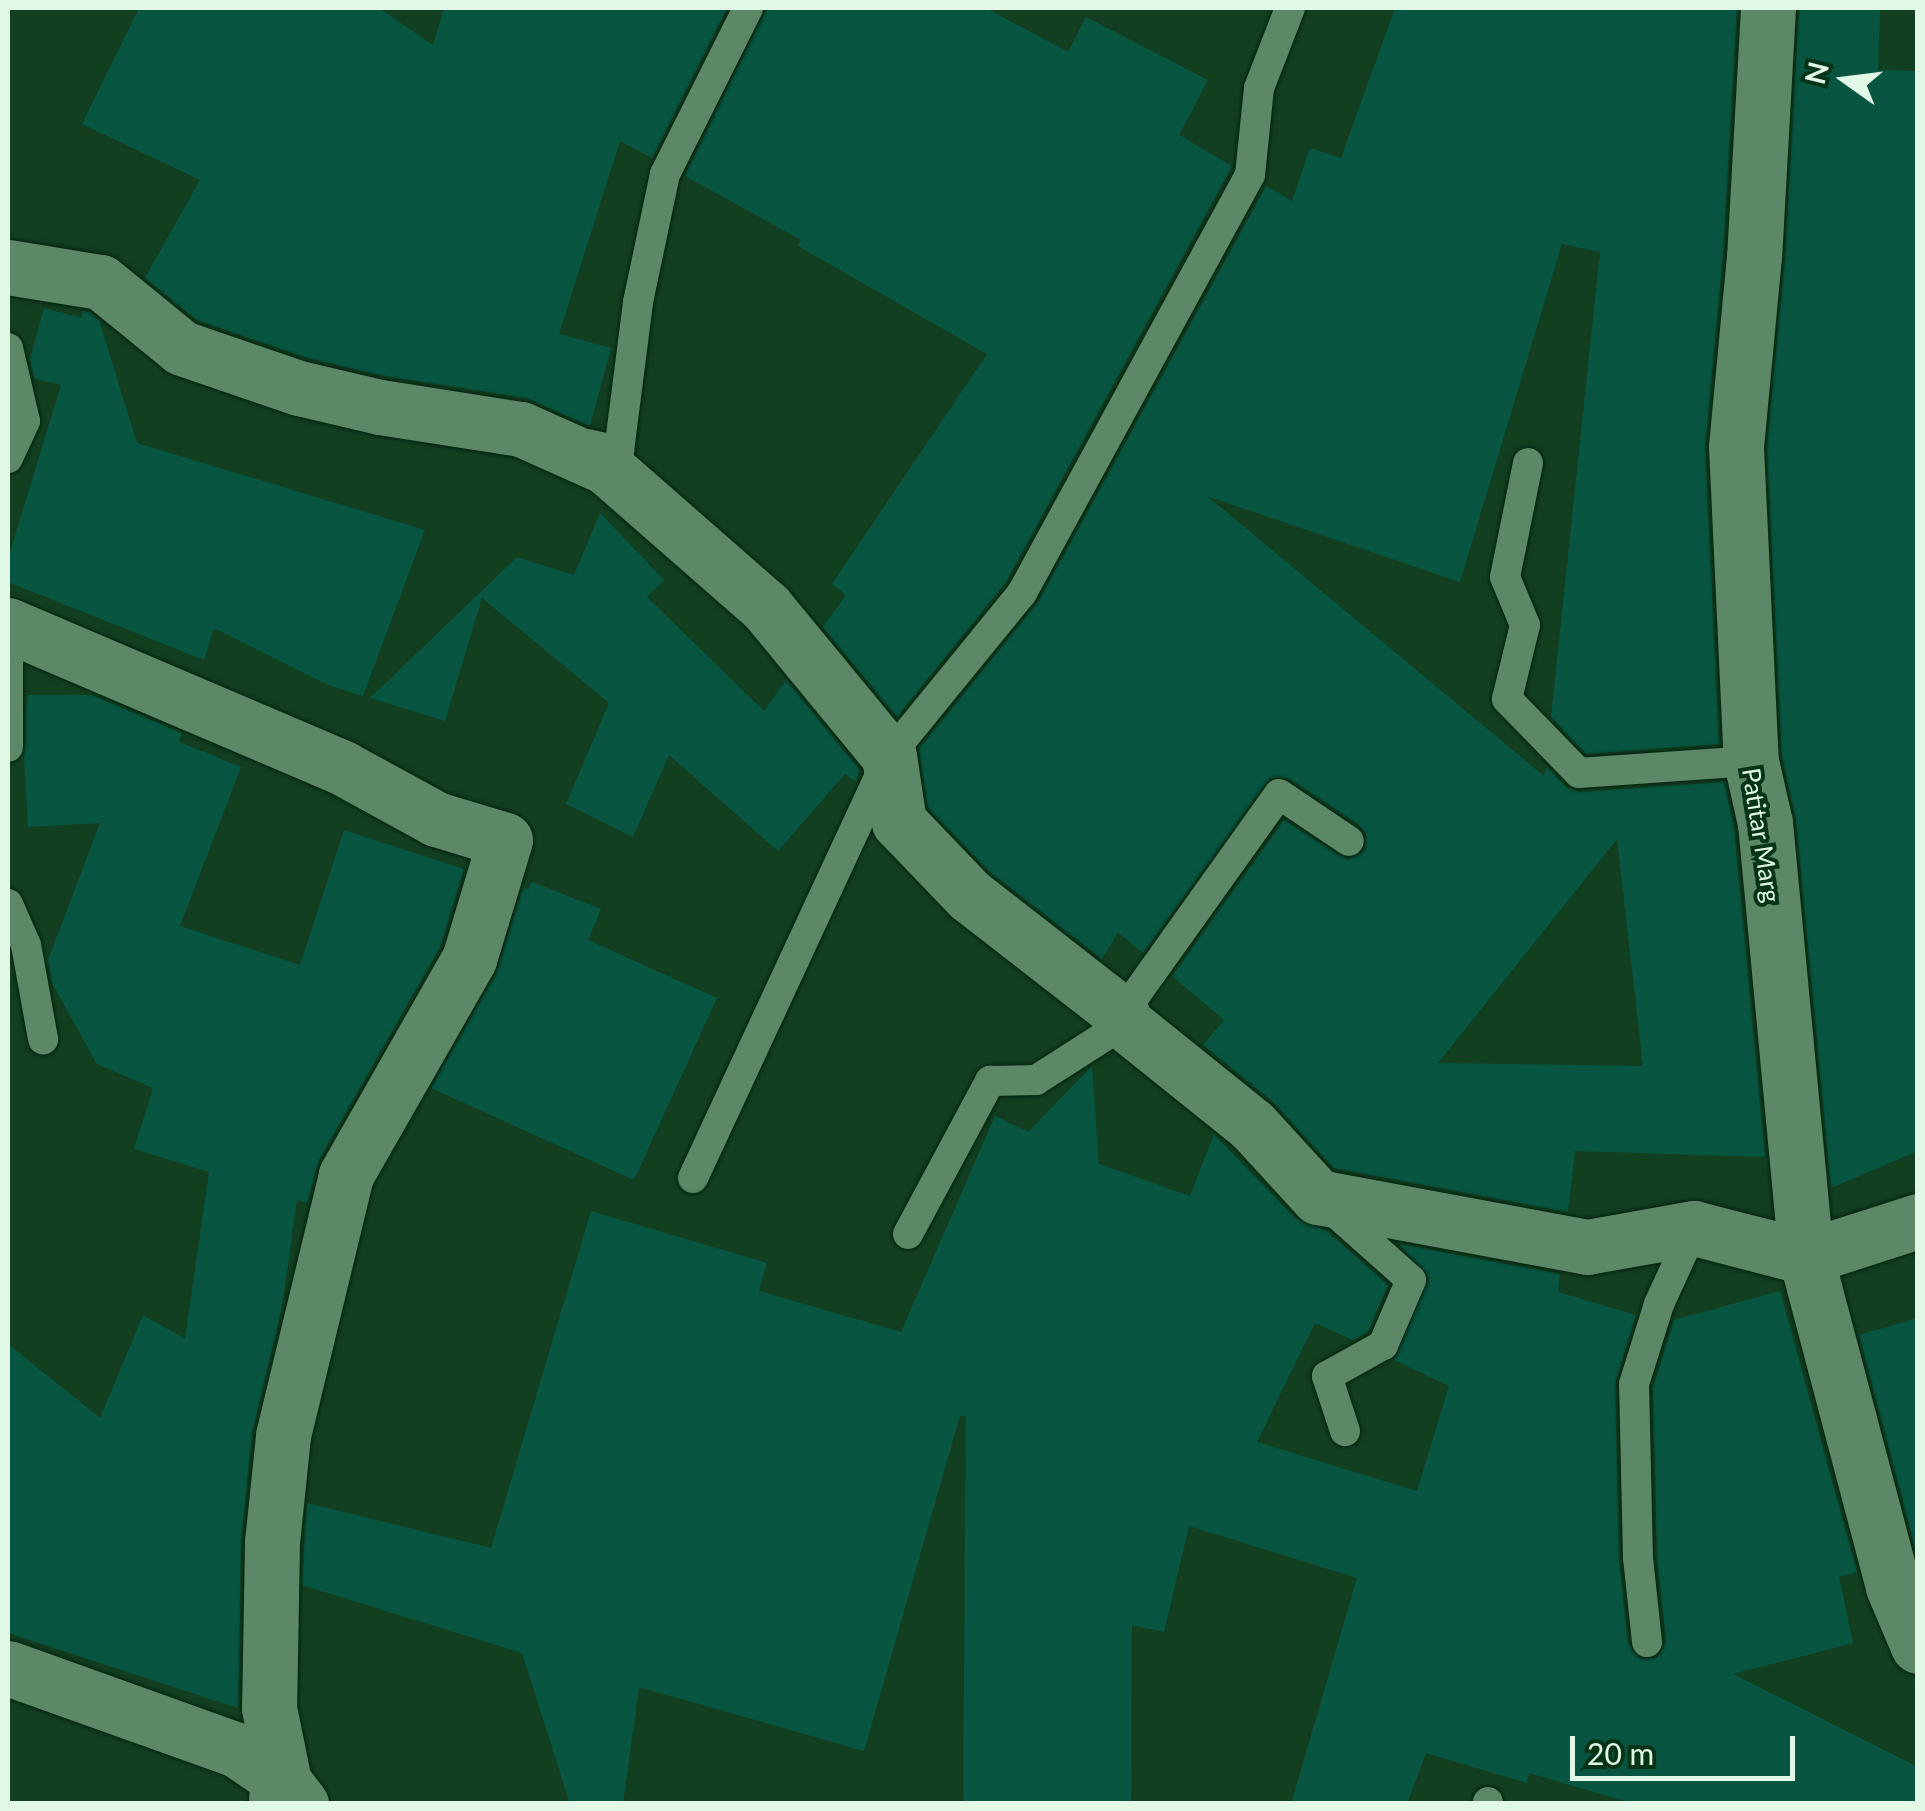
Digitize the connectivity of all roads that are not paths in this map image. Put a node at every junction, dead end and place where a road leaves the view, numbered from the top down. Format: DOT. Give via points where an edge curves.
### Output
graph roads {
  1 [pos="748,8"];
  2 [pos="1290,8"];
  3 [pos="1768,8"];
  4 [pos="8,267"];
  5 [pos="8,348"];
  6 [pos="521,429"];
  7 [pos="8,458"];
  8 [pos="1528,463"];
  9 [pos="8,625"];
  10 [pos="8,662"];
  11 [pos="8,747"];
  12 [pos="889,756"];
  13 [pos="1750,761"];
  14 [pos="1349,841"];
  15 [pos="8,904"];
  16 [pos="1124,1018"];
  17 [pos="43,1039"];
  18 [pos="693,1178"];
  19 [pos="1318,1197"];
  20 [pos="1918,1221"];
  21 [pos="1694,1228"];
  22 [pos="908,1234"];
  23 [pos="1806,1257"];
  24 [pos="1345,1431"];
  25 [pos="1905,1582"];
  26 [pos="1647,1642"];
  27 [pos="1918,1646"];
  28 [pos="8,1668"];
  29 [pos="286,1796"];
  1 -- 6 [label="lane" via="665,174 638,302 619,451"];
  2 -- 12 [label="lane" via="1259,88 1250,176 1150,363 1022,593"];
  3 -- 13 [label="street, Patitar Marg" via="1736,447"];
  4 -- 6 [label="street" via="101,282 182,348 299,388"];
  5 -- 7 [label="lane" via="25,421"];
  6 -- 12 [label="street" via="606,467 766,607"];
  8 -- 13 [label="lane" via="1505,576 1525,625 1507,699 1578,773"];
  9 -- 29 [label="street" via="342,768 436,818 505,840 469,959 346,1175 283,1436 272,1542 269,1708"];
  10 -- 11 [label="lane"];
  12 -- 16 [label="street" via="899,822 969,895"];
  12 -- 18 [label="lane"];
  13 -- 23 [label="street, Patitar Marg" via="1765,823"];
  14 -- 16 [label="lane" via="1279,794"];
  15 -- 17 [label="lane" via="26,945"];
  16 -- 19 [label="street" via="1252,1126"];
  16 -- 22 [label="lane" via="1036,1080 990,1081"];
  19 -- 21 [label="street" via="1587,1247"];
  19 -- 24 [label="lane" via="1411,1280 1383,1345 1328,1376"];
  20 -- 23 [label="street"];
  21 -- 23 [label="street"];
  21 -- 26 [label="lane" via="1659,1304 1634,1384"];
  23 -- 25 [label="street, Patitar Marg"];
  25 -- 27 [label="street, Patitar Marg"];
  28 -- 29 [label="street" via="237,1750"];
}
